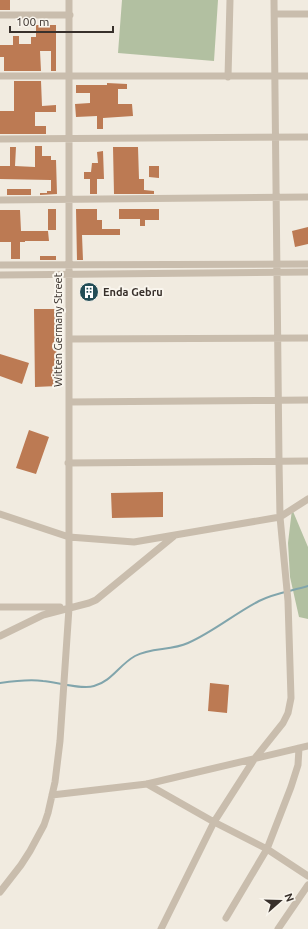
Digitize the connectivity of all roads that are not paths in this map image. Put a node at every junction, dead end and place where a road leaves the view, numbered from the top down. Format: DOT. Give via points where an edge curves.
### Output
graph roads {
  1 [pos="69,0"];
  2 [pos="230,0"];
  3 [pos="274,0"];
  4 [pos="274,14"];
  5 [pos="308,14"];
  6 [pos="0,15"];
  7 [pos="70,15"];
  8 [pos="0,76"];
  9 [pos="68,76"];
  10 [pos="308,76"];
  11 [pos="228,77"];
  12 [pos="275,77"];
  13 [pos="276,137"];
  14 [pos="308,137"];
  15 [pos="70,138"];
  16 [pos="0,139"];
  17 [pos="308,197"];
  18 [pos="276,198"];
  19 [pos="0,200"];
  20 [pos="70,200"];
  21 [pos="70,264"];
  22 [pos="277,264"];
  23 [pos="308,264"];
  24 [pos="0,265"];
  25 [pos="308,272"];
  26 [pos="277,273"];
  27 [pos="69,274"];
  28 [pos="0,275"];
  29 [pos="278,338"];
  30 [pos="308,338"];
  31 [pos="69,339"];
  32 [pos="278,400"];
  33 [pos="308,400"];
  34 [pos="69,402"];
  35 [pos="308,460"];
  36 [pos="279,461"];
  37 [pos="68,463"];
  38 [pos="308,499"];
  39 [pos="0,514"];
  40 [pos="280,518"];
  41 [pos="175,535"];
  42 [pos="68,537"];
  43 [pos="0,607"];
  44 [pos="69,608"];
  45 [pos="0,636"];
  46 [pos="308,746"];
  47 [pos="299,748"];
  48 [pos="255,758"];
  49 [pos="147,784"];
  50 [pos="52,795"];
  51 [pos="214,822"];
  52 [pos="267,849"];
  53 [pos="308,876"];
  54 [pos="308,885"];
  55 [pos="0,892"];
  56 [pos="226,918"];
  57 [pos="161,929"];
  58 [pos="278,929"];
  1 -- 7 [label="street, Witten Germany Street"];
  2 -- 11 [label="street"];
  3 -- 4 [label="street"];
  4 -- 5 [label="street"];
  4 -- 12 [label="street"];
  6 -- 7 [label="street"];
  7 -- 9 [label="street, Witten Germany Street"];
  8 -- 9 [label="street"];
  9 -- 11 [label="street"];
  9 -- 15 [label="street, Witten Germany Street"];
  10 -- 12 [label="street"];
  11 -- 12 [label="street"];
  12 -- 13 [label="street"];
  13 -- 14 [label="street"];
  13 -- 15 [label="street"];
  13 -- 18 [label="street"];
  15 -- 16 [label="street"];
  15 -- 20 [label="street, Witten Germany Street"];
  17 -- 18 [label="street"];
  18 -- 20 [label="street"];
  18 -- 22 [label="street"];
  19 -- 20 [label="street"];
  20 -- 21 [label="street, Witten Germany Street"];
  21 -- 22 [label="street"];
  21 -- 24 [label="street"];
  21 -- 27 [label="street, Witten Germany Street"];
  22 -- 23 [label="street"];
  22 -- 26 [label="street"];
  25 -- 26 [label="street"];
  26 -- 27 [label="street"];
  26 -- 29 [label="street"];
  27 -- 28 [label="street"];
  27 -- 31 [label="street, Witten Germany Street"];
  29 -- 30 [label="street"];
  29 -- 31 [label="street"];
  29 -- 32 [label="street"];
  31 -- 34 [label="street, Witten Germany Street"];
  32 -- 33 [label="street"];
  32 -- 34 [label="street"];
  32 -- 36 [label="street"];
  34 -- 37 [label="street, Witten Germany Street"];
  35 -- 36 [label="street"];
  36 -- 37 [label="street"];
  36 -- 40 [label="street"];
  37 -- 42 [label="street, Witten Germany Street"];
  38 -- 40 [label="street"];
  39 -- 42 [label="street"];
  40 -- 41 [label="street"];
  40 -- 48 [label="street" via="287,580 292,698 283,723"];
  41 -- 42 [label="street" via="134,542"];
  41 -- 44 [label="street" via="96,600"];
  42 -- 44 [label="street, Witten Germany Street"];
  43 -- 44 [label="street"];
  44 -- 45 [label="street" via="43,615"];
  44 -- 50 [label="street, Witten Germany Street" via="58,765"];
  46 -- 47 [label="street"];
  47 -- 48 [label="street"];
  47 -- 52 [label="street" via="298,765"];
  48 -- 49 [label="street"];
  48 -- 51 [label="street"];
  49 -- 50 [label="street"];
  49 -- 51 [label="street"];
  50 -- 55 [label="street, Witten Germany Street" via="48,813 38,836 21,865"];
  51 -- 52 [label="street"];
  51 -- 57 [label="street"];
  52 -- 53 [label="street"];
  52 -- 56 [label="street"];
  54 -- 58 [label="street"];
}
